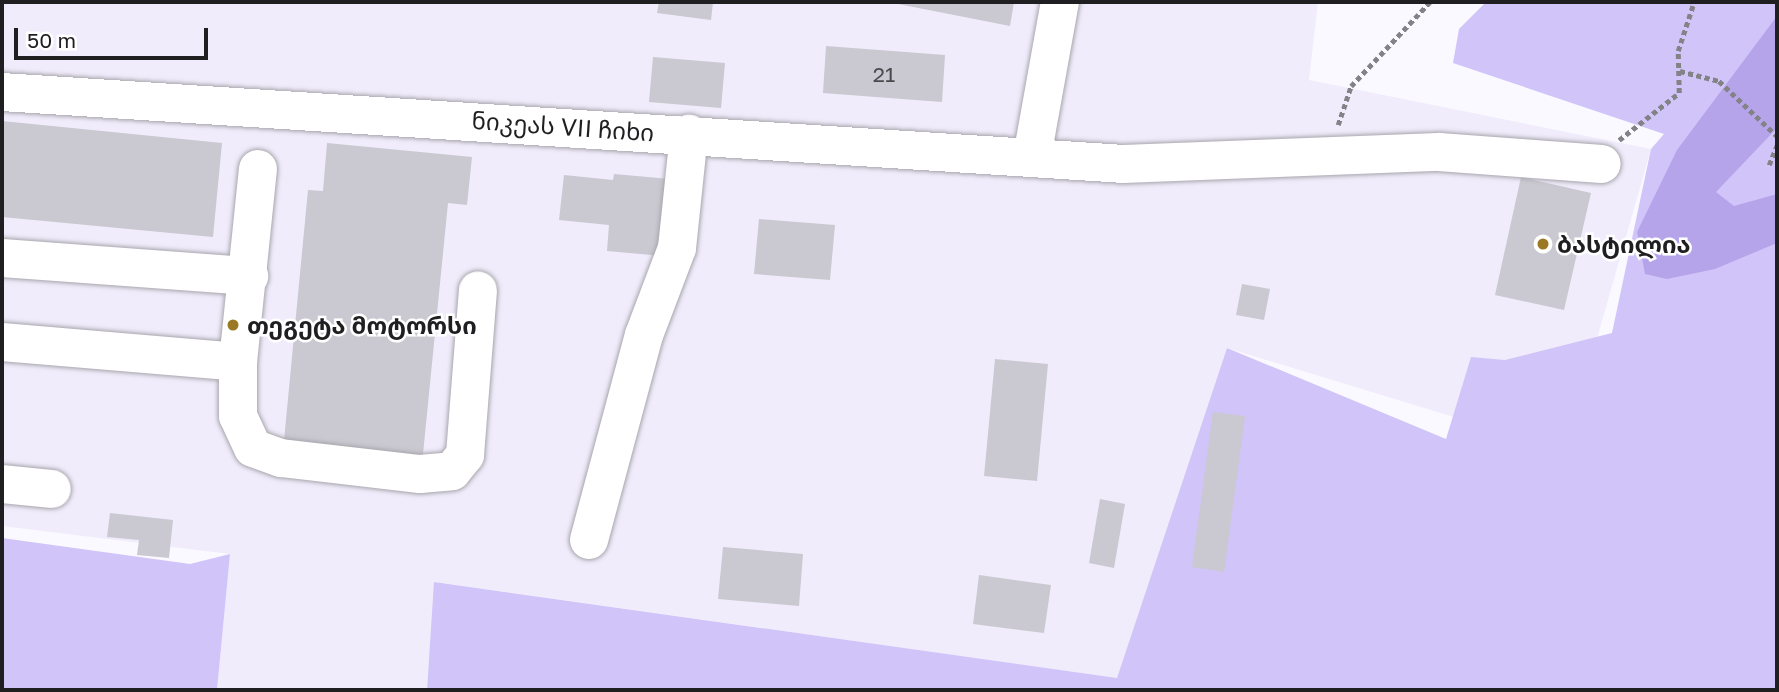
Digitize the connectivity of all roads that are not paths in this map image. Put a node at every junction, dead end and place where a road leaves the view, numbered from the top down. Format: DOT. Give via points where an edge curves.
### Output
graph roads {
  1 [pos="1060,2"];
  2 [pos="2,92"];
  3 [pos="689,134"];
  4 [pos="1032,157"];
  5 [pos="1602,164"];
  6 [pos="258,169"];
  7 [pos="2,258"];
  8 [pos="249,276"];
  9 [pos="478,291"];
  10 [pos="2,342"];
  11 [pos="238,362"];
  12 [pos="2,484"];
  13 [pos="52,489"];
  14 [pos="589,540"];
  1 -- 4 [label="street"];
  2 -- 3 [label="street, ნიკეას VII ჩიხი"];
  3 -- 4 [label="street, ნიკეას VII ჩიხი"];
  3 -- 14 [label="street" via="677,248 644,335"];
  4 -- 5 [label="street, ნიკეას VII ჩიხი" via="1123,164 1438,152"];
  6 -- 8 [label="street"];
  7 -- 8 [label="street"];
  8 -- 11 [label="street"];
  9 -- 11 [label="street" via="465,455 452,471 395,471 281,458 253,448 238,416"];
  10 -- 11 [label="street"];
  12 -- 13 [label="street"];
}
